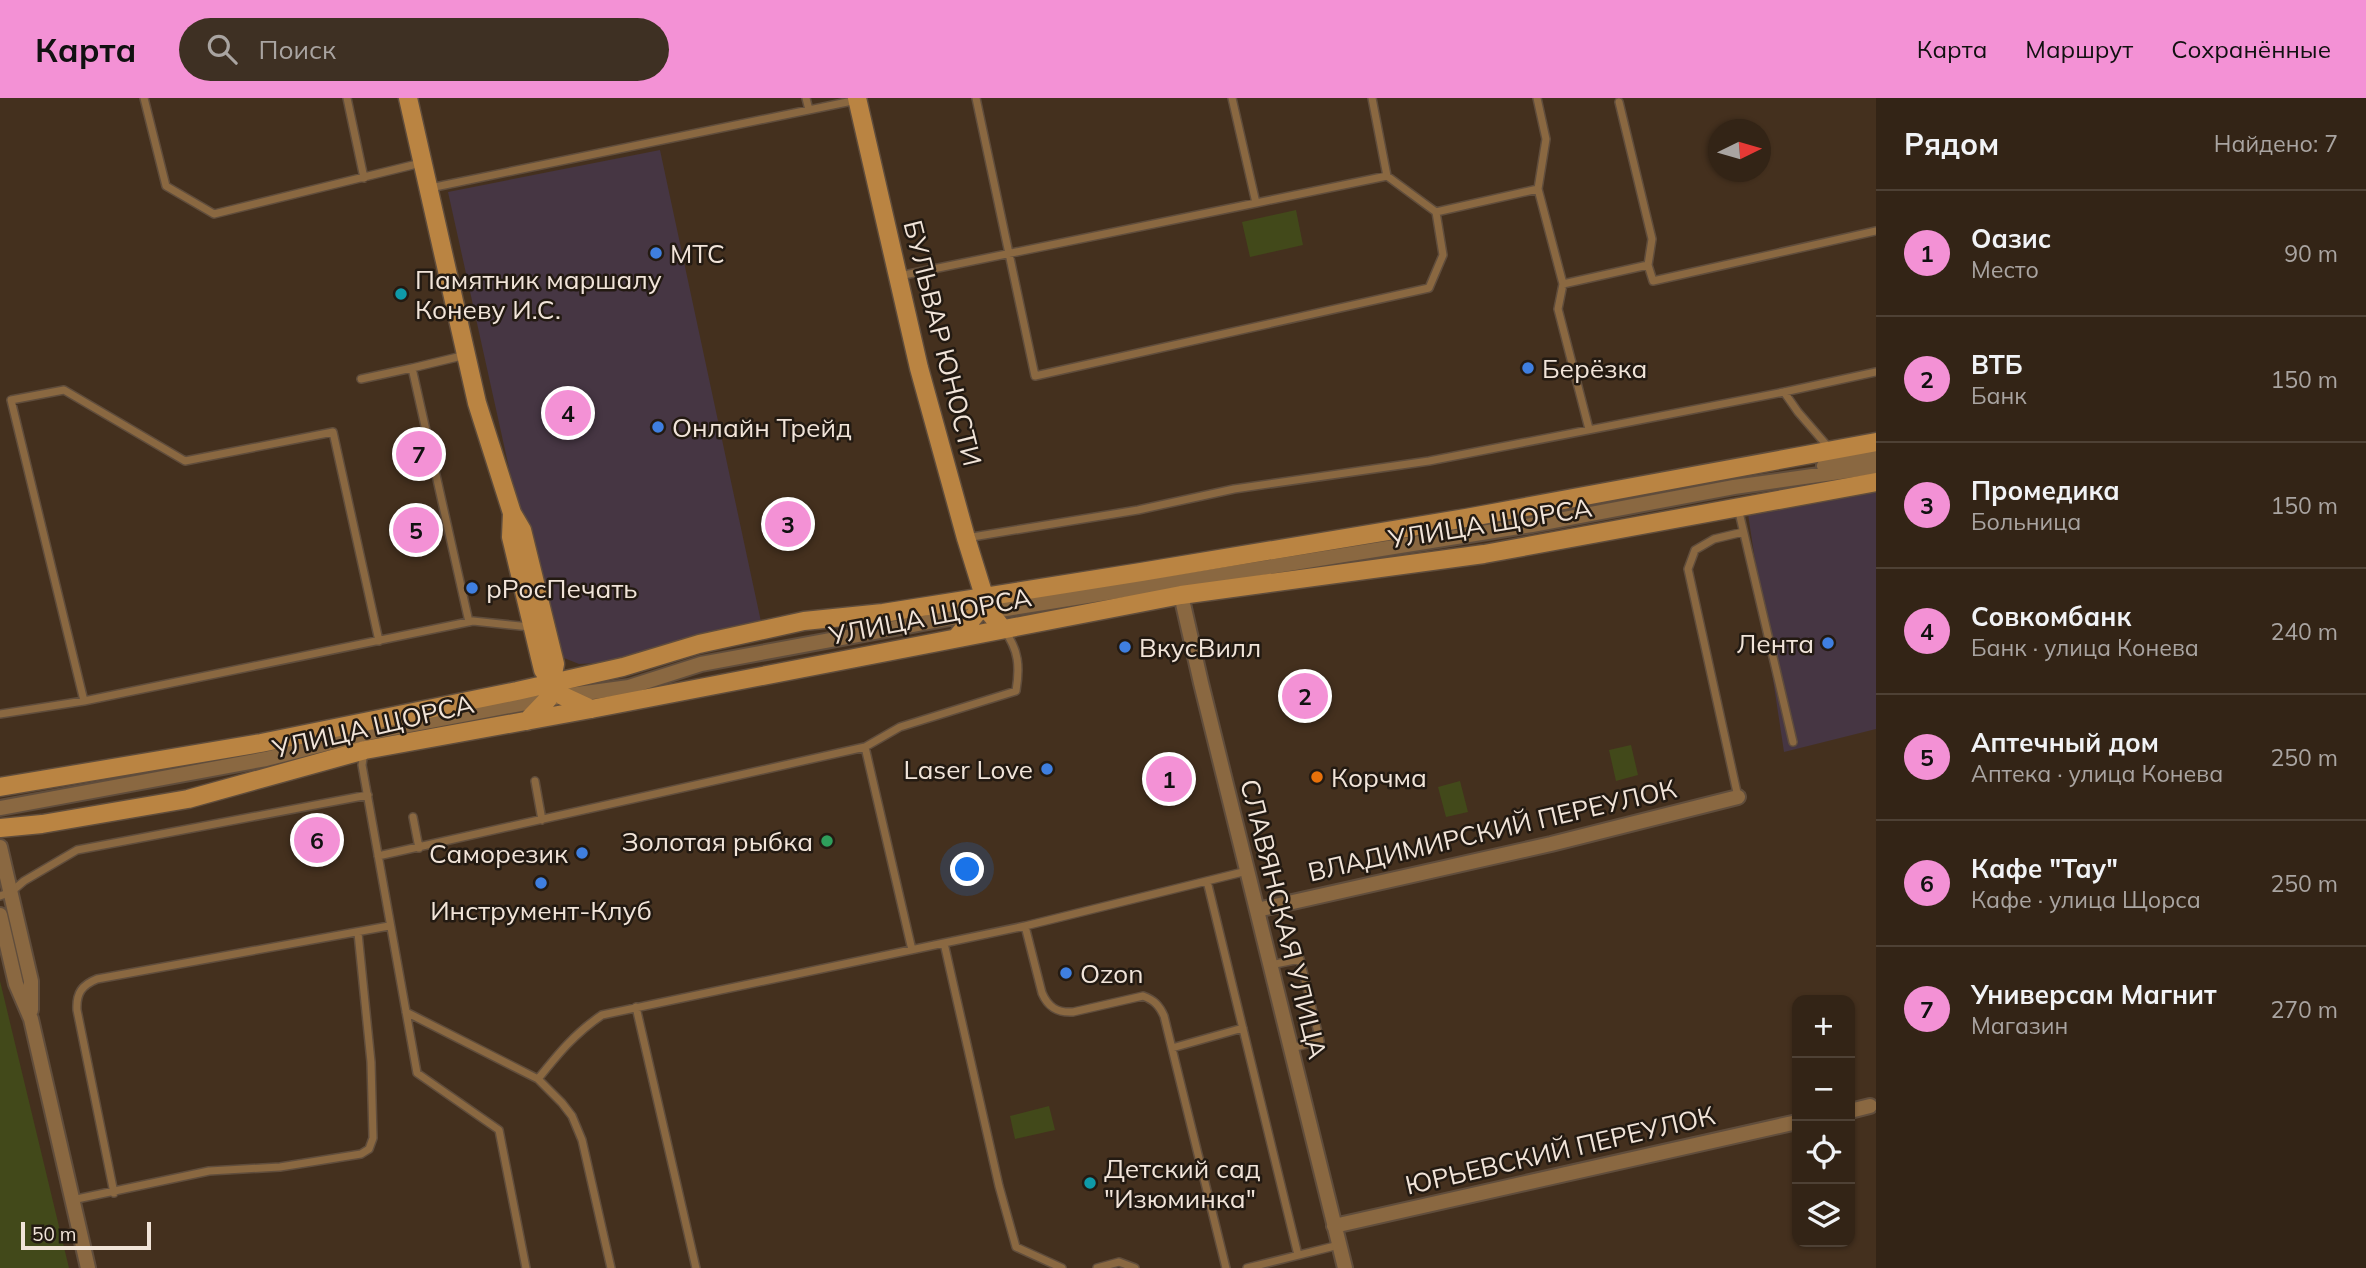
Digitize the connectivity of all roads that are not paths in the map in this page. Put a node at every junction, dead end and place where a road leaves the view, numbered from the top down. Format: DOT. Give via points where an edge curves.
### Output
graph roads {
  1 [pos="144,98"];
  2 [pos="347,98"];
  3 [pos="408,98"];
  4 [pos="806,98"];
  5 [pos="976,98"];
  6 [pos="1233,98"];
  7 [pos="1372,98"];
  8 [pos="1537,98"];
  9 [pos="858,99"];
  10 [pos="1619,102"];
  11 [pos="809,110"];
  12 [pos="422,163"];
  13 [pos="1387,177"];
  14 [pos="364,178"];
  15 [pos="428,189"];
  16 [pos="1538,189"];
  17 [pos="1256,203"];
  18 [pos="1436,212"];
  19 [pos="1876,231"];
  20 [pos="1008,254"];
  21 [pos="1648,265"];
  22 [pos="898,276"];
  23 [pos="1563,284"];
  24 [pos="467,355"];
  25 [pos="412,368"];
  26 [pos="1876,372"];
  27 [pos="361,379"];
  28 [pos="1784,392"];
  29 [pos="1589,429"];
  30 [pos="1876,442"];
  31 [pos="1831,450"];
  32 [pos="1876,454"];
  33 [pos="1876,467"];
  34 [pos="1876,482"];
  35 [pos="1734,487"];
  36 [pos="1738,507"];
  37 [pos="512,513"];
  38 [pos="1744,532"];
  39 [pos="966,538"];
  40 [pos="1198,563"];
  41 [pos="1141,572"];
  42 [pos="1179,588"];
  43 [pos="983,607"];
  44 [pos="469,622"];
  45 [pos="531,627"];
  46 [pos="1003,629"];
  47 [pos="957,637"];
  48 [pos="379,641"];
  49 [pos="538,655"];
  50 [pos="554,685"];
  51 [pos="517,691"];
  52 [pos="84,701"];
  53 [pos="591,709"];
  54 [pos="0,714"];
  55 [pos="527,720"];
  56 [pos="1793,742"];
  57 [pos="865,747"];
  58 [pos="365,750"];
  59 [pos="534,781"];
  60 [pos="0,787"];
  61 [pos="368,795"];
  62 [pos="1738,797"];
  63 [pos="0,808"];
  64 [pos="413,817"];
  65 [pos="542,820"];
  66 [pos="0,828"];
  67 [pos="0,847"];
  68 [pos="419,848"];
  69 [pos="377,856"];
  70 [pos="1247,871"];
  71 [pos="1207,881"];
  72 [pos="6,894"];
  73 [pos="1257,910"];
  74 [pos="0,915"];
  75 [pos="389,926"];
  76 [pos="1025,926"];
  77 [pos="358,933"];
  78 [pos="944,943"];
  79 [pos="912,950"];
  80 [pos="1270,965"];
  81 [pos="636,1007"];
  82 [pos="406,1012"];
  83 [pos="31,1019"];
  84 [pos="1243,1028"];
  85 [pos="1172,1048"];
  86 [pos="1290,1048"];
  87 [pos="538,1079"];
  88 [pos="1870,1106"];
  89 [pos="1855,1110"];
  90 [pos="1792,1123"];
  91 [pos="114,1193"];
  92 [pos="71,1200"];
  93 [pos="1334,1226"];
  94 [pos="1339,1245"];
  95 [pos="1298,1255"];
  96 [pos="88,1268"];
  97 [pos="526,1268"];
  98 [pos="611,1268"];
  99 [pos="696,1268"];
  100 [pos="1062,1268"];
  101 [pos="1097,1268"];
  102 [pos="1135,1268"];
  103 [pos="1226,1268"];
  104 [pos="1247,1268"];
  105 [pos="1345,1268"];
  1 -- 14 [label="lane" via="166,187 214,214"];
  2 -- 14 [label="lane"];
  3 -- 12 [label="main road"];
  4 -- 11 [label="lane"];
  5 -- 20 [label="lane"];
  6 -- 17 [label="lane"];
  7 -- 13 [label="lane"];
  8 -- 16 [label="lane" via="1546,139"];
  9 -- 11 [label="lane, БУЛЬВАР ЮНОСТИ"];
  9 -- 22 [label="main road, БУЛЬВАР ЮНОСТИ"];
  10 -- 21 [label="lane" via="1652,239"];
  11 -- 15 [label="lane, БУЛЬВАР ЮНОСТИ"];
  12 -- 14 [label="lane"];
  12 -- 15 [label="main road"];
  13 -- 17 [label="lane"];
  13 -- 18 [label="lane"];
  15 -- 24 [label="main road"];
  16 -- 18 [label="lane"];
  16 -- 23 [label="lane"];
  17 -- 20 [label="lane"];
  18 -- 20 [label="lane" via="1443,255 1429,288 1035,376"];
  19 -- 21 [label="lane" via="1653,281"];
  20 -- 22 [label="lane"];
  21 -- 23 [label="lane"];
  22 -- 39 [label="main road, БУЛЬВАР ЮНОСТИ"];
  23 -- 29 [label="lane" via="1558,309"];
  24 -- 25 [label="lane"];
  24 -- 37 [label="main road" via="477,403"];
  25 -- 27 [label="lane"];
  25 -- 44 [label="lane"];
  26 -- 28 [label="lane"];
  28 -- 29 [label="lane"];
  28 -- 31 [label="lane"];
  29 -- 39 [label="lane" via="1429,461 1234,489"];
  30 -- 31 [label="main road, УЛИЦА ЩОРСА"];
  31 -- 40 [label="main road, УЛИЦА ЩОРСА"];
  32 -- 35 [label="street"];
  33 -- 35 [label="street"];
  34 -- 36 [label="main road, УЛИЦА ЩОРСА"];
  35 -- 42 [label="street, УЛИЦА ЩОРСА"];
  36 -- 38 [label="lane"];
  36 -- 42 [label="main road, УЛИЦА ЩОРСА" via="1484,554"];
  37 -- 45 [label="main road" via="510,537"];
  37 -- 50 [label="main road" via="522,530"];
  38 -- 56 [label="lane"];
  38 -- 62 [label="lane" via="1714,539 1695,550 1688,569"];
  39 -- 43 [label="main road, БУЛЬВАР ЮНОСТИ"];
  40 -- 41 [label="main road, УЛИЦА ЩОРСА"];
  40 -- 42 [label="street"];
  41 -- 42 [label="street"];
  41 -- 43 [label="main road, УЛИЦА ЩОРСА"];
  42 -- 43 [label="street, УЛИЦА ЩОРСА"];
  42 -- 46 [label="main road, УЛИЦА ЩОРСА"];
  42 -- 70 [label="street, СЛАВЯНСКАЯ УЛИЦА"];
  43 -- 46 [label="main road"];
  43 -- 47 [label="main road"];
  43 -- 50 [label="main road, УЛИЦА ЩОРСА" via="804,621 699,643"];
  43 -- 50 [label="street, УЛИЦА ЩОРСА" via="701,664 629,687"];
  44 -- 45 [label="lane"];
  44 -- 48 [label="lane"];
  45 -- 49 [label="main road"];
  46 -- 47 [label="main road, УЛИЦА ЩОРСА"];
  46 -- 57 [label="lane" via="1014,643 1020,666 1016,691 900,727"];
  47 -- 53 [label="main road, УЛИЦА ЩОРСА"];
  48 -- 52 [label="lane"];
  48 -- 52 [label="lane" via="333,432 186,461 64,390 11,400"];
  49 -- 50 [label="main road"];
  49 -- 51 [label="main road" via="531,677"];
  50 -- 51 [label="main road, УЛИЦА ЩОРСА"];
  50 -- 53 [label="main road"];
  50 -- 55 [label="main road"];
  50 -- 63 [label="street, УЛИЦА ЩОРСА" via="266,759"];
  51 -- 60 [label="main road, УЛИЦА ЩОРСА" via="261,743"];
  52 -- 54 [label="lane"];
  53 -- 55 [label="main road, УЛИЦА ЩОРСА"];
  55 -- 58 [label="main road, УЛИЦА ЩОРСА"];
  57 -- 65 [label="lane"];
  57 -- 79 [label="lane"];
  58 -- 61 [label="lane" via="362,765"];
  58 -- 66 [label="main road, УЛИЦА ЩОРСА" via="188,799"];
  59 -- 65 [label="lane"];
  61 -- 69 [label="lane"];
  61 -- 72 [label="lane" via="77,849"];
  62 -- 73 [label="street, ВЛАДИМИРСКИЙ ПЕРЕУЛОК"];
  64 -- 68 [label="lane"];
  65 -- 68 [label="lane"];
  67 -- 72 [label="street"];
  68 -- 69 [label="lane"];
  69 -- 75 [label="lane"];
  70 -- 71 [label="lane"];
  70 -- 73 [label="street, СЛАВЯНСКАЯ УЛИЦА"];
  71 -- 76 [label="lane"];
  71 -- 84 [label="lane"];
  72 -- 83 [label="street" via="31,982"];
  73 -- 80 [label="street, СЛАВЯНСКАЯ УЛИЦА"];
  74 -- 83 [label="street" via="16,984"];
  75 -- 77 [label="lane"];
  75 -- 82 [label="lane"];
  76 -- 78 [label="lane"];
  76 -- 85 [label="lane" via="1042,993 1054,1009 1073,1012 1143,996 1160,1007"];
  77 -- 91 [label="lane" via="372,1062 373,1138 369,1149 280,1167 209,1171"];
  77 -- 91 [label="lane" via="97,979 80,990 76,1010"];
  78 -- 79 [label="lane"];
  78 -- 100 [label="lane" via="1016,1247"];
  79 -- 81 [label="lane"];
  80 -- 86 [label="street, СЛАВЯНСКАЯ УЛИЦА"];
  80 -- 86 [label="lane" via="1300,959 1320,1041"];
  81 -- 87 [label="lane" via="602,1015 583,1027"];
  81 -- 99 [label="lane"];
  82 -- 87 [label="lane"];
  82 -- 97 [label="lane" via="417,1073 499,1130"];
  83 -- 92 [label="street"];
  84 -- 85 [label="lane"];
  84 -- 95 [label="lane"];
  85 -- 103 [label="lane"];
  86 -- 93 [label="street, СЛАВЯНСКАЯ УЛИЦА"];
  87 -- 98 [label="lane" via="562,1102 582,1140"];
  88 -- 89 [label="street"];
  90 -- 93 [label="street, ЮРЬЕВСКИЙ ПЕРЕУЛОК"];
  91 -- 92 [label="lane"];
  92 -- 96 [label="street"];
  93 -- 94 [label="street, СЛАВЯНСКАЯ УЛИЦА"];
  94 -- 95 [label="lane"];
  94 -- 105 [label="street, СЛАВЯНСКАЯ УЛИЦА"];
  95 -- 104 [label="lane"];
  101 -- 102 [label="lane" via="1119,1262"];
}
